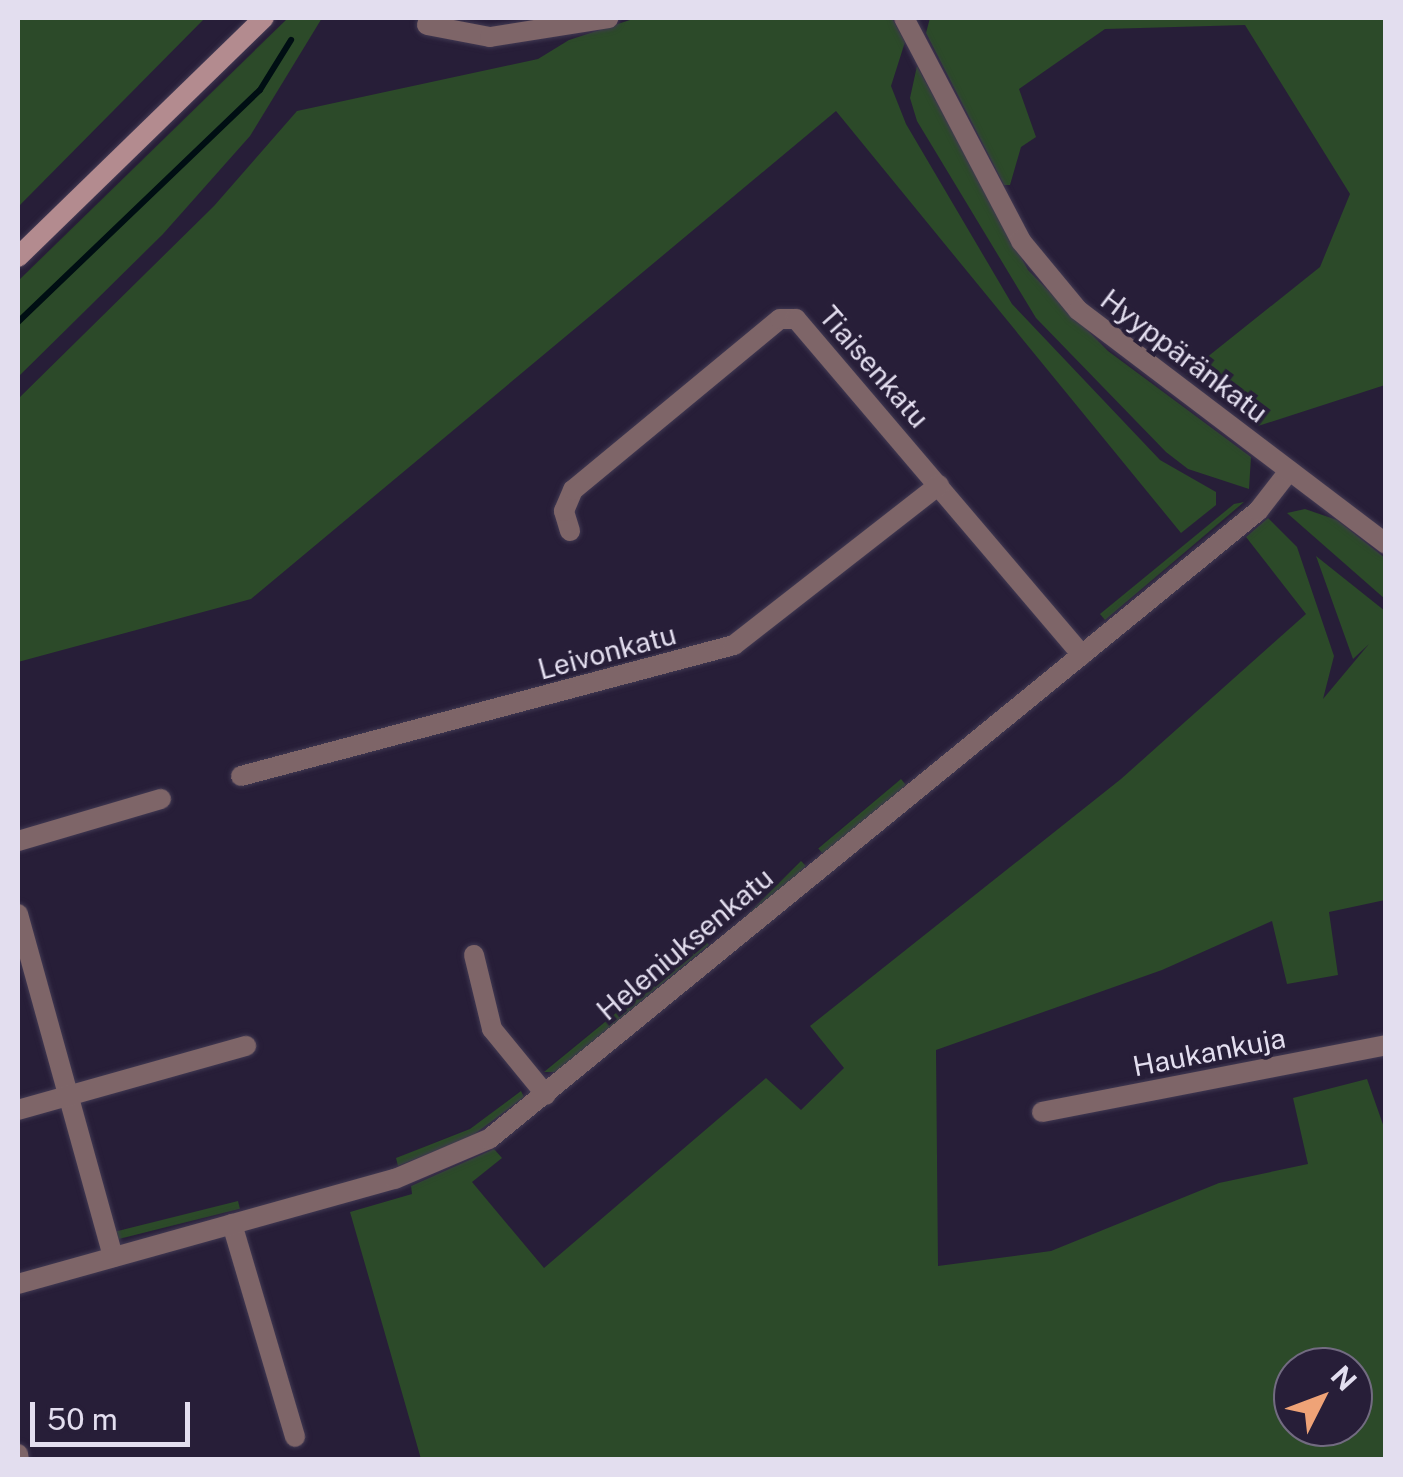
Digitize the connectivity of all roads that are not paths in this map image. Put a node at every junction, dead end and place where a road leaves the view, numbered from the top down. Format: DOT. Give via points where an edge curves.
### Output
graph roads {
  1 [pos="264,18"];
  2 [pos="608,18"];
  3 [pos="904,18"];
  4 [pos="428,25"];
  5 [pos="18,257"];
  6 [pos="1290,470"];
  7 [pos="939,485"];
  8 [pos="570,531"];
  9 [pos="1386,544"];
  10 [pos="1082,655"];
  11 [pos="241,776"];
  12 [pos="161,800"];
  13 [pos="18,841"];
  14 [pos="18,914"];
  15 [pos="474,955"];
  16 [pos="246,1046"];
  17 [pos="1386,1046"];
  18 [pos="546,1095"];
  19 [pos="68,1096"];
  20 [pos="18,1110"];
  21 [pos="1042,1112"];
  22 [pos="232,1224"];
  23 [pos="113,1258"];
  24 [pos="18,1284"];
  25 [pos="296,1437"];
  1 -- 5 [label="main road"];
  2 -- 4 [label="street" via="490,37"];
  3 -- 6 [label="street, Hyyppäränkatu" via="1045,273 1110,338"];
  6 -- 9 [label="street, Hyyppäränkatu"];
  6 -- 10 [label="street, Heleniuksenkatu" via="1258,511"];
  7 -- 8 [label="street, Tiaisenkatu" via="806,324 789,318 573,490 564,511"];
  7 -- 10 [label="street, Tiaisenkatu"];
  7 -- 11 [label="street, Leivonkatu" via="758,634 734,646"];
  10 -- 18 [label="street, Heleniuksenkatu"];
  12 -- 13 [label="street"];
  14 -- 19 [label="street"];
  15 -- 18 [label="street" via="492,1028"];
  16 -- 19 [label="street"];
  17 -- 21 [label="street, Haukankuja"];
  18 -- 22 [label="street, Heleniuksenkatu" via="446,1162"];
  19 -- 20 [label="street"];
  19 -- 23 [label="street"];
  22 -- 23 [label="street, Heleniuksenkatu"];
  22 -- 25 [label="street"];
  23 -- 24 [label="street, Heleniuksenkatu"];
}
